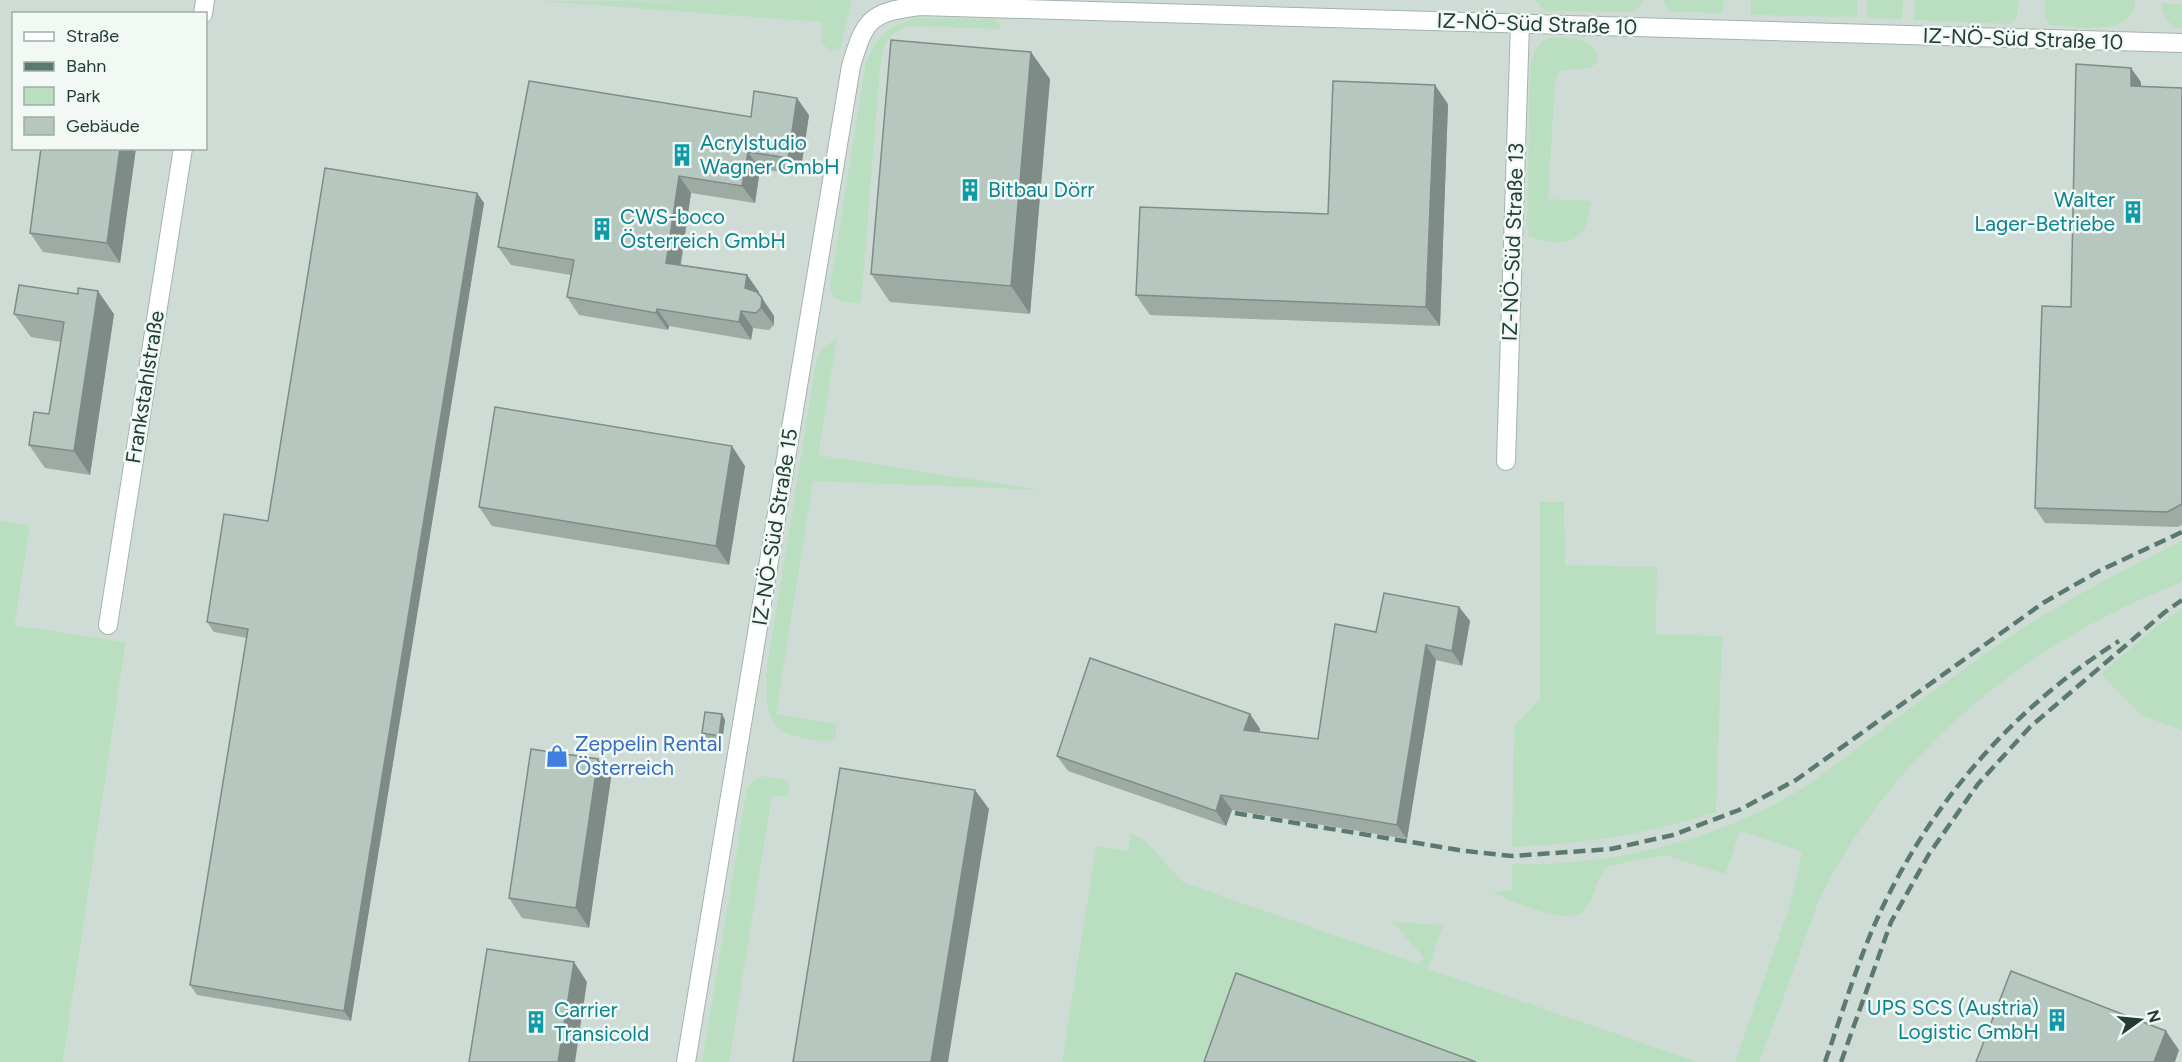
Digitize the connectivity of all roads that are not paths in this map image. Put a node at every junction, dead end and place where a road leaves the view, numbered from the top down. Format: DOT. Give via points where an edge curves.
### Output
graph roads {
  1 [pos="892,9"];
  2 [pos="1521,24"];
  3 [pos="2182,43"];
  4 [pos="183,150"];
  5 [pos="1506,461"];
  6 [pos="108,625"];
  7 [pos="686,1062"];
  1 -- 2 [label="street, IZ-NÖ-Süd Straße 10" via="920,6"];
  1 -- 7 [label="street, IZ-NÖ-Süd Straße 15" via="873,18 860,34 851,66"];
  2 -- 3 [label="street, IZ-NÖ-Süd Straße 10"];
  2 -- 5 [label="street, IZ-NÖ-Süd Straße 13"];
  4 -- 6 [label="street, Frankstahlstraße"];
}
